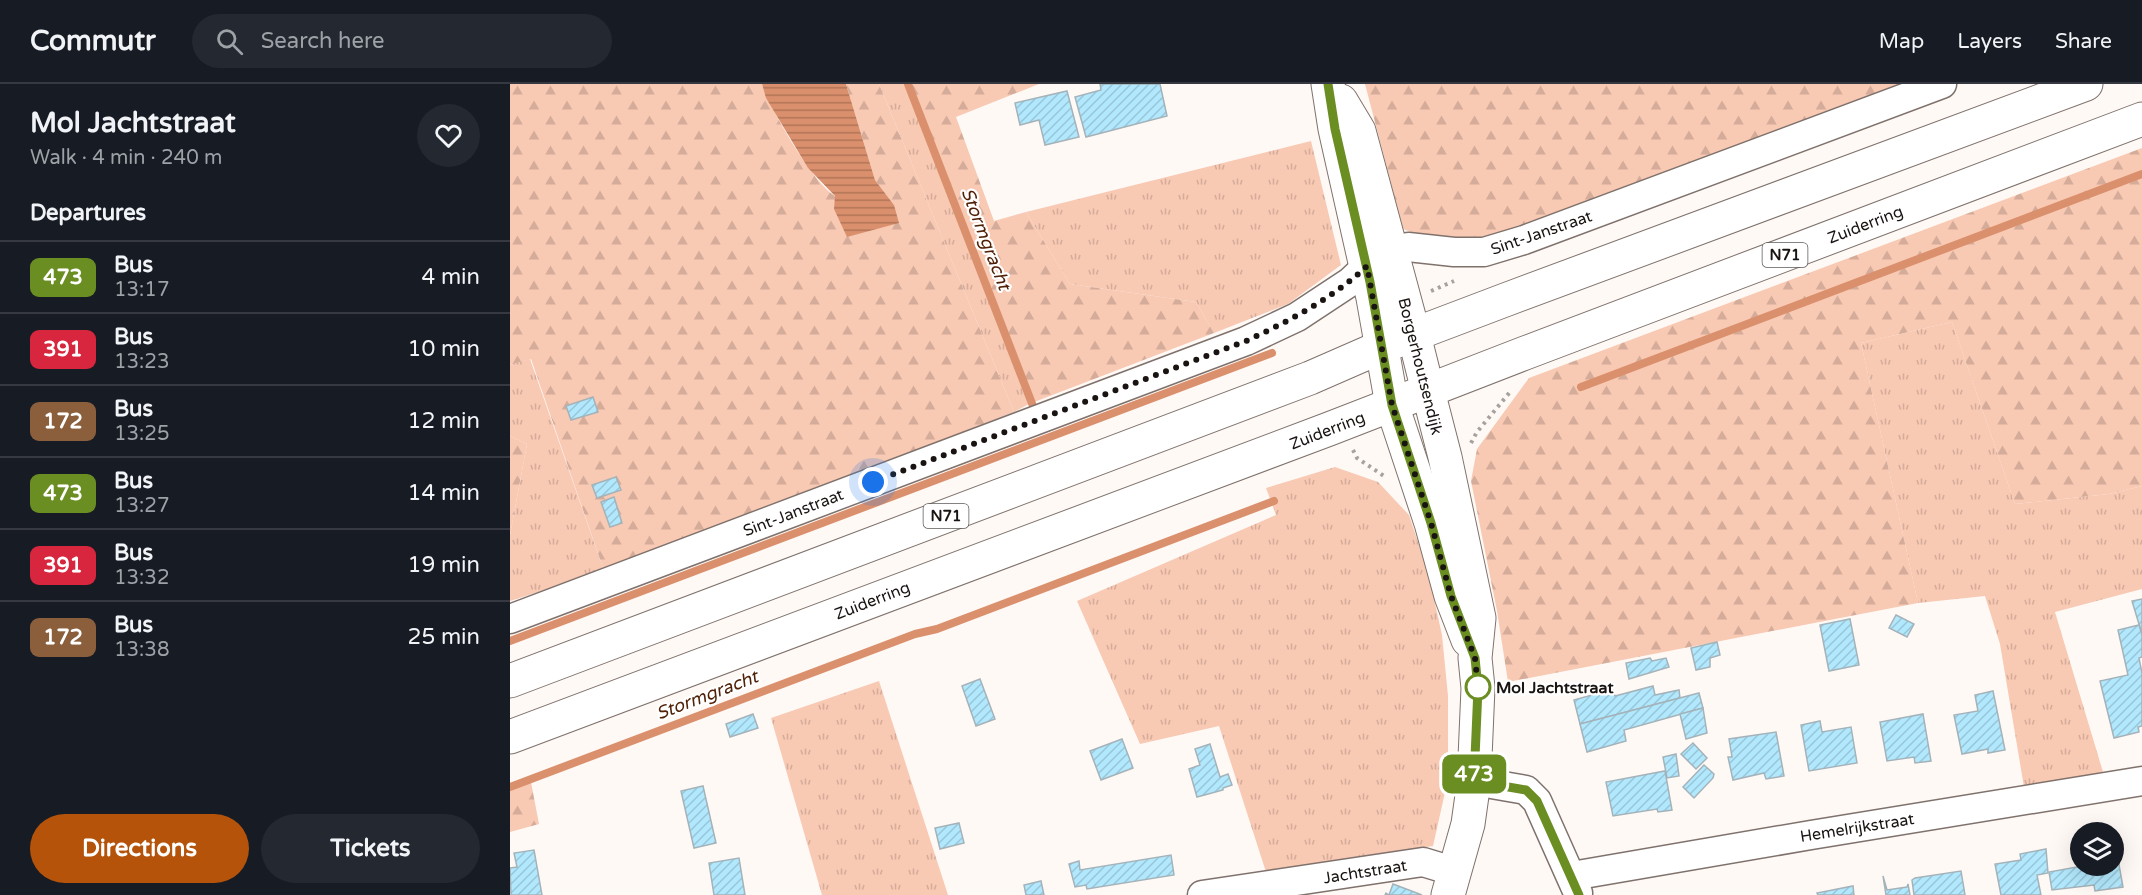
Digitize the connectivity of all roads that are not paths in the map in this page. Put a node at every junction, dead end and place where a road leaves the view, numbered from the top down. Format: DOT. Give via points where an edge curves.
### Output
graph roads {
  1 [pos="1330,84"];
  2 [pos="1942,84"];
  3 [pos="2086,84"];
  4 [pos="2142,119"];
  5 [pos="1379,259"];
  6 [pos="1414,335"];
  7 [pos="1381,347"];
  8 [pos="1428,391"];
  9 [pos="1392,405"];
  10 [pos="510,619"];
  11 [pos="1475,658"];
  12 [pos="510,681"];
  13 [pos="510,737"];
  14 [pos="2142,780"];
  15 [pos="1474,781"];
  16 [pos="1452,884"];
  17 [pos="1575,886"];
  18 [pos="1202,895"];
  1 -- 5 [label="main road, Borgerhoutsendijk" via="1335,129"];
  2 -- 5 [label="street, Sint-Janstraat" via="1524,240 1484,252 1408,247"];
  3 -- 6 [label="main road, N71"];
  4 -- 8 [label="main road, Zuiderring / N71"];
  5 -- 6 [label="main road, Borgerhoutsendijk"];
  5 -- 7 [label="main road, Borgerhoutsendijk"];
  5 -- 10 [label="street, Sint-Janstraat" via="1297,317 1246,341"];
  6 -- 7 [label="main road, N71"];
  6 -- 8 [label="main road, Borgerhoutsendijk"];
  7 -- 9 [label="main road, Borgerhoutsendijk"];
  7 -- 12 [label="main road, N71" via="1310,378"];
  8 -- 9 [label="main road, Zuiderring / N71"];
  8 -- 11 [label="main road, Borgerhoutsendijk" via="1479,618"];
  9 -- 11 [label="main road, Borgerhoutsendijk" via="1451,596"];
  9 -- 13 [label="main road, Zuiderring / N71"];
  11 -- 15 [label="main road, Borgerhoutsendijk" via="1478,708"];
  14 -- 17 [label="street, Hemelrijkstraat" via="1811,835"];
  15 -- 16 [label="main road, Borgerhoutsendijk" via="1468,824"];
  15 -- 17 [label="street" via="1526,790 1537,801"];
  16 -- 18 [label="street, Jachtstraat" via="1423,862"];
}
